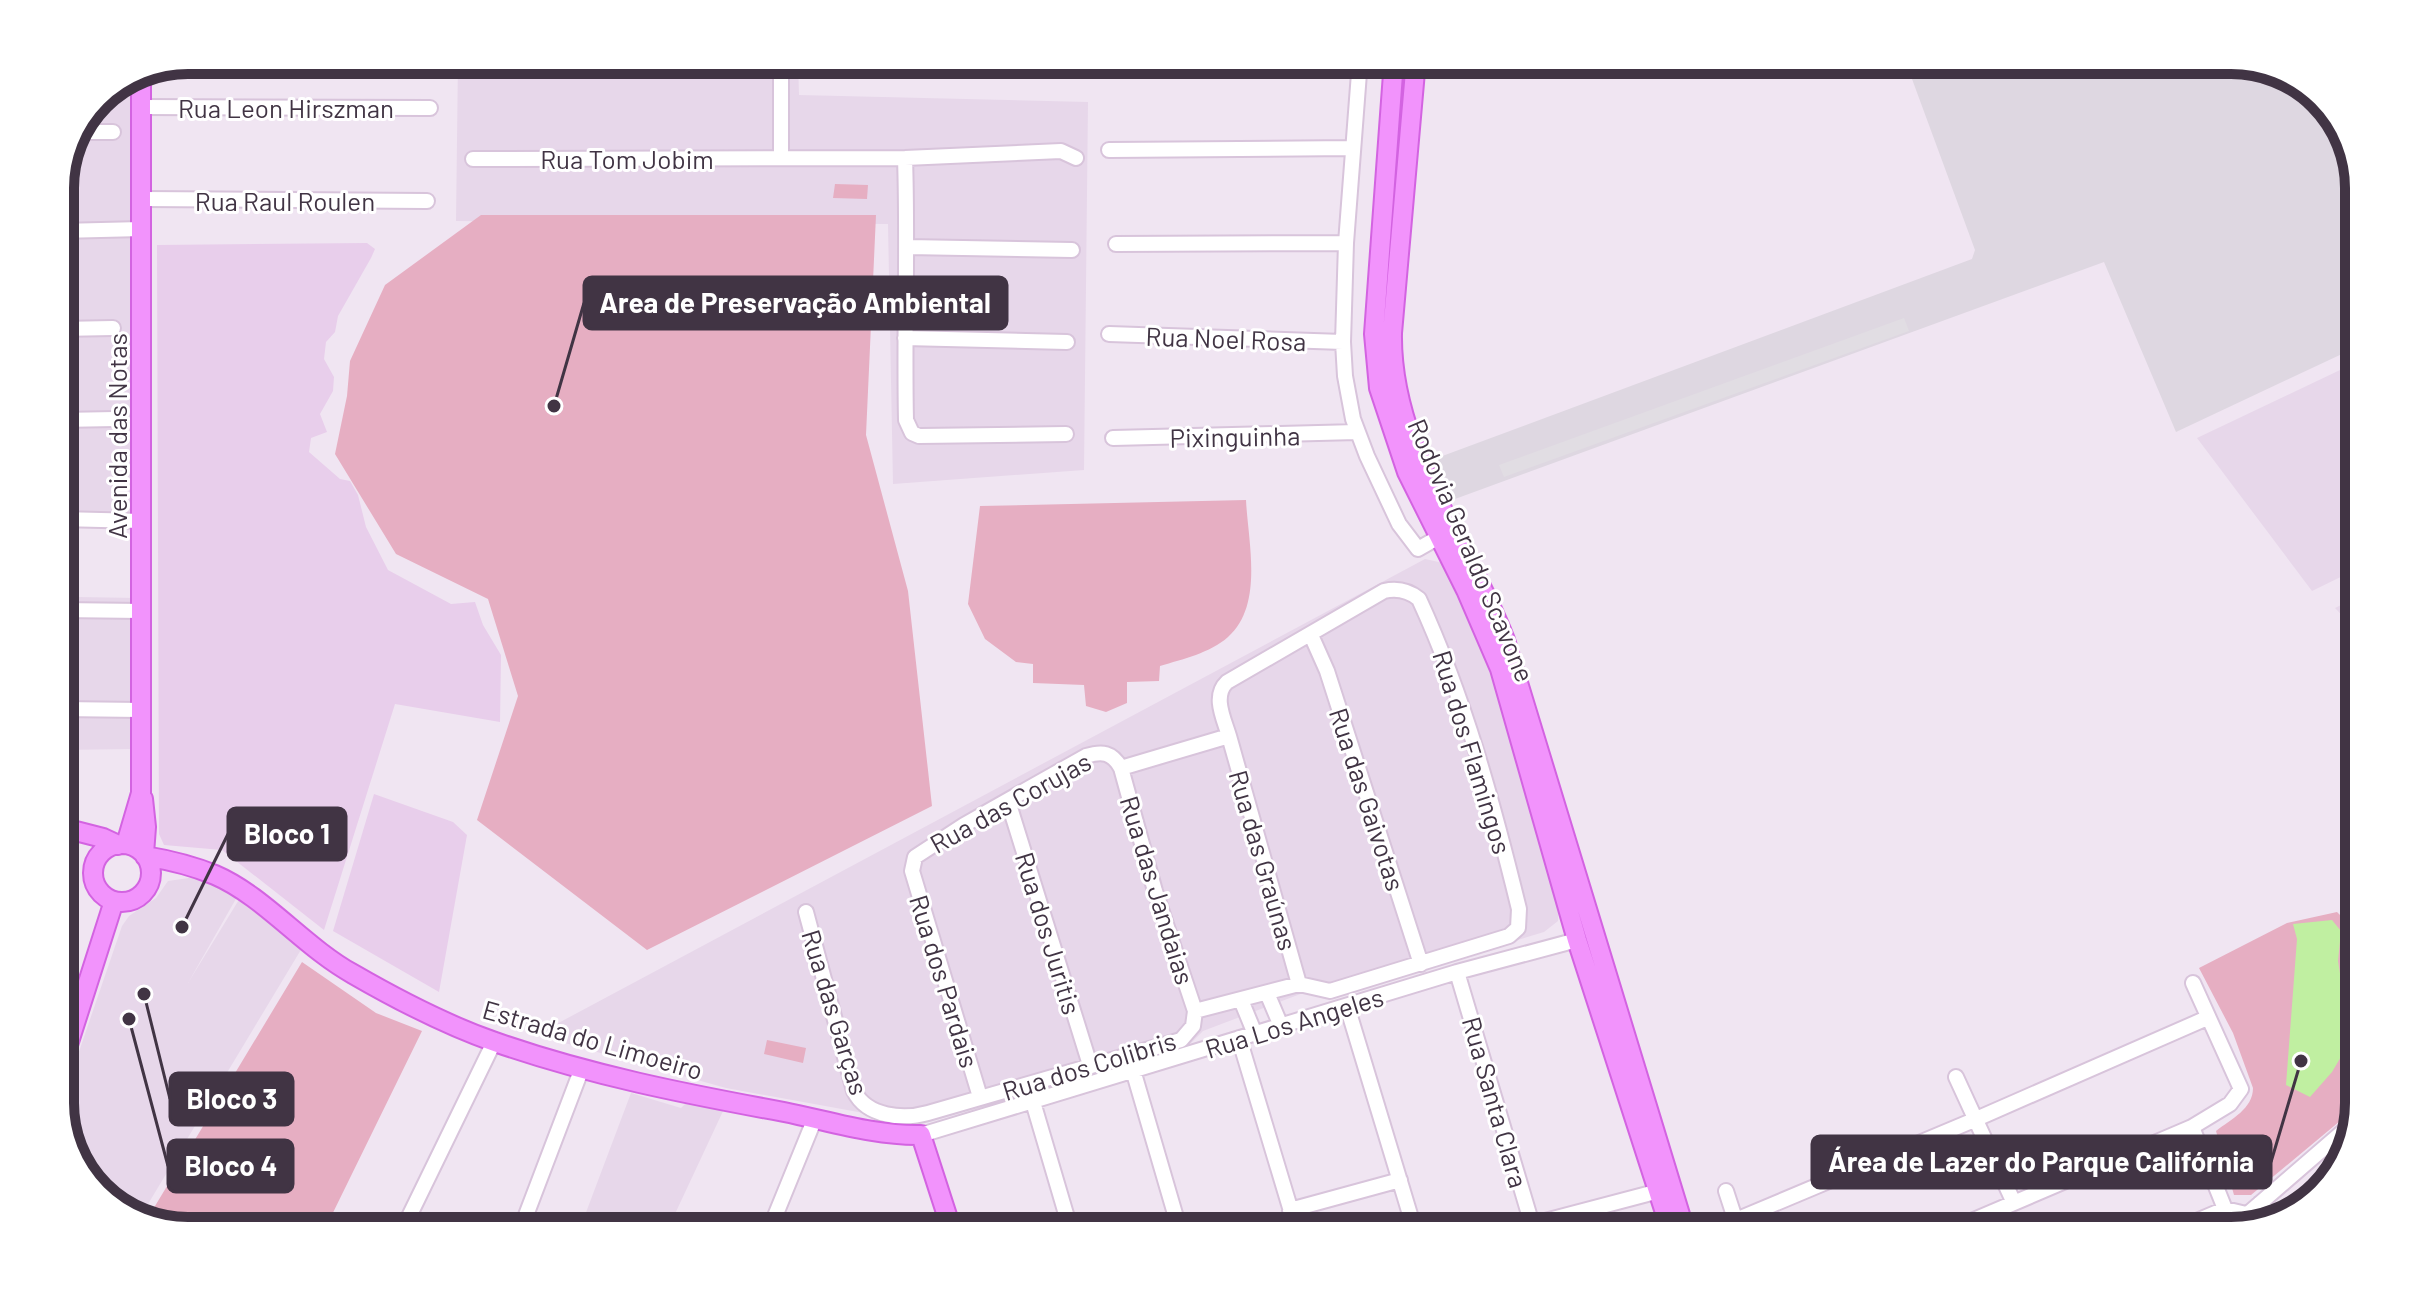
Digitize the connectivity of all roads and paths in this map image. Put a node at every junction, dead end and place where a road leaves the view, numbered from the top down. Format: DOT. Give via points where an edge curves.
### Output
graph roads {
  1 [pos="781,74"];
  2 [pos="1359,74"];
  3 [pos="1393,74"];
  4 [pos="1415,74"];
  5 [pos="141,85"];
  6 [pos="142,107"];
  7 [pos="430,108"];
  8 [pos="90,132"];
  9 [pos="113,132"];
  10 [pos="1353,148"];
  11 [pos="1109,150"];
  12 [pos="781,158"];
  13 [pos="905,158"];
  14 [pos="1076,158"];
  15 [pos="473,159"];
  16 [pos="142,199"];
  17 [pos="427,201"];
  18 [pos="142,229"];
  19 [pos="74,231"];
  20 [pos="1346,243"];
  21 [pos="1116,244"];
  22 [pos="908,247"];
  23 [pos="1072,250"];
  24 [pos="113,328"];
  25 [pos="74,329"];
  26 [pos="1109,334"];
  27 [pos="905,338"];
  28 [pos="1067,342"];
  29 [pos="1343,342"];
  30 [pos="116,419"];
  31 [pos="74,420"];
  32 [pos="1357,432"];
  33 [pos="1066,434"];
  34 [pos="1113,438"];
  35 [pos="74,519"];
  36 [pos="142,521"];
  37 [pos="1439,537"];
  38 [pos="74,610"];
  39 [pos="142,611"];
  40 [pos="1311,635"];
  41 [pos="74,709"];
  42 [pos="141,710"];
  43 [pos="1229,736"];
  44 [pos="1121,768"];
  45 [pos="141,793"];
  46 [pos="1008,801"];
  47 [pos="74,830"];
  48 [pos="74,836"];
  49 [pos="122,844"];
  50 [pos="144,855"];
  51 [pos="912,864"];
  52 [pos="94,867"];
  53 [pos="198,870"];
  54 [pos="151,876"];
  55 [pos="114,901"];
  56 [pos="806,912"];
  57 [pos="1518,928"];
  58 [pos="1577,940"];
  59 [pos="1421,964"];
  60 [pos="1457,972"];
  61 [pos="2193,983"];
  62 [pos="1299,984"];
  63 [pos="1267,993"];
  64 [pos="1241,1000"];
  65 [pos="1347,1006"];
  66 [pos="1195,1011"];
  67 [pos="2207,1018"];
  68 [pos="74,1026"];
  69 [pos="1281,1026"];
  70 [pos="1255,1034"];
  71 [pos="1239,1038"];
  72 [pos="494,1042"];
  73 [pos="1090,1065"];
  74 [pos="582,1068"];
  75 [pos="1133,1070"];
  76 [pos="1956,1077"];
  77 [pos="980,1097"];
  78 [pos="1033,1102"];
  79 [pos="869,1109"];
  80 [pos="815,1118"];
  81 [pos="1974,1120"];
  82 [pos="2192,1127"];
  83 [pos="2340,1134"];
  84 [pos="921,1135"];
  85 [pos="2332,1141"];
  86 [pos="2336,1145"];
  87 [pos="1400,1180"];
  88 [pos="1659,1191"];
  89 [pos="1726,1191"];
  90 [pos="2014,1203"];
  91 [pos="2260,1203"];
  92 [pos="2225,1209"];
  93 [pos="1290,1210"];
  94 [pos="2267,1210"];
  95 [pos="2246,1214"];
  96 [pos="2244,1216"];
  97 [pos="409,1217"];
  98 [pos="525,1217"];
  99 [pos="775,1217"];
  100 [pos="947,1217"];
  101 [pos="1067,1217"];
  102 [pos="1176,1217"];
  103 [pos="1292,1217"];
  104 [pos="1411,1217"];
  105 [pos="1530,1217"];
  106 [pos="1568,1217"];
  107 [pos="1667,1217"];
  108 [pos="1681,1217"];
  109 [pos="1734,1217"];
  110 [pos="1757,1217"];
  111 [pos="1981,1217"];
  112 [pos="2206,1217"];
  1 -- 12 [label="street"];
  2 -- 10 [label="street"];
  3 -- 37 [label="main road, Rodovia Geraldo Scavone" via="1374,334 1376,369 1403,461"];
  4 -- 108 [label="main road, Rodovia Geraldo Scavone" via="1392,333 1397,393 1418,455 1505,640"];
  5 -- 6 [label="main road, Avenida das Notas"];
  6 -- 7 [label="street, Rua Leon Hirszman"];
  6 -- 16 [label="main road, Avenida das Notas"];
  8 -- 9 [label="street"];
  10 -- 11 [label="street"];
  10 -- 20 [label="street"];
  12 -- 13 [label="street, Rua Tom Jobim"];
  12 -- 15 [label="street, Rua Tom Jobim"];
  13 -- 14 [label="street, Rua Tom Jobim" via="1061,151"];
  13 -- 22 [label="street"];
  16 -- 17 [label="street, Rua Raul Roulen"];
  16 -- 18 [label="main road, Avenida das Notas"];
  18 -- 19 [label="street"];
  18 -- 36 [label="main road, Avenida das Notas"];
  20 -- 21 [label="street"];
  20 -- 29 [label="street"];
  22 -- 23 [label="street"];
  22 -- 27 [label="street"];
  24 -- 25 [label="street"];
  26 -- 29 [label="street, Rua Noel Rosa"];
  27 -- 28 [label="street"];
  27 -- 33 [label="street" via="906,420 919,436"];
  29 -- 32 [label="street"];
  30 -- 31 [label="street"];
  32 -- 34 [label="street, Pixinguinha"];
  32 -- 37 [label="street" via="1411,541 1418,549"];
  35 -- 36 [label="street"];
  36 -- 39 [label="main road, Avenida das Notas"];
  37 -- 58 [label="main road, Rodovia Geraldo Scavone" via="1500,669"];
  38 -- 39 [label="street"];
  39 -- 42 [label="main road, Avenida das Notas"];
  40 -- 43 [label="street" via="1223,685 1219,700"];
  40 -- 57 [label="street, Rua dos Flamingos" via="1384,591 1401,590 1419,599 1459,693 1492,800 1519,909"];
  40 -- 59 [label="street, Rua das Gaivotas"];
  41 -- 42 [label="street"];
  42 -- 45 [label="main road, Avenida das Notas"];
  43 -- 44 [label="street, Rua das Corujas"];
  43 -- 62 [label="street, Rua das Graúnas"];
  44 -- 46 [label="street, Rua das Corujas" via="1114,757 1100,752 1086,756"];
  44 -- 66 [label="street, Rua das Jandaias"];
  45 -- 49 [label="main road, Avenida das Notas"];
  45 -- 50 [label="main road, Avenida das Notas" via="146,812"];
  46 -- 51 [label="street, Rua das Corujas" via="920,852"];
  46 -- 73 [label="street, Rua dos Juritis"];
  47 -- 49 [label="main road"];
  48 -- 52 [label="main road" via="85,845"];
  49 -- 50 [label="main road"];
  49 -- 52 [label="main road" via="102,852"];
  50 -- 53 [label="main road, Estrada do Limoeiro"];
  50 -- 54 [label="main road, Avenida das Notas"];
  51 -- 77 [label="street, Rua dos Pardais"];
  52 -- 55 [label="main road" via="97,888"];
  53 -- 54 [label="main road"];
  53 -- 72 [label="main road, Estrada do Limoeiro" via="247,894 351,974"];
  54 -- 55 [label="main road" via="138,897"];
  55 -- 68 [label="main road"];
  56 -- 79 [label="street, Rua das Garças" via="854,1091"];
  57 -- 59 [label="street, Rua dos Colibris" via="1509,936"];
  58 -- 60 [label="street, Rua Los Angeles"];
  58 -- 88 [label="main road, Rodovia Geraldo Scavone"];
  59 -- 62 [label="street, Rua dos Colibris" via="1330,991"];
  60 -- 65 [label="street, Rua Los Angeles"];
  60 -- 105 [label="street, Rua Santa Clara"];
  61 -- 67 [label="street"];
  62 -- 63 [label="street, Rua dos Colibris"];
  63 -- 64 [label="street, Rua dos Colibris"];
  63 -- 69 [label="street"];
  64 -- 66 [label="street, Rua dos Colibris"];
  64 -- 70 [label="street"];
  65 -- 69 [label="street, Rua Los Angeles"];
  65 -- 87 [label="street"];
  66 -- 73 [label="street, Rua dos Colibris" via="1193,1026 1181,1040"];
  67 -- 81 [label="street"];
  67 -- 82 [label="street" via="2241,1089 2230,1104"];
  69 -- 70 [label="street, Rua Los Angeles"];
  70 -- 71 [label="street, Rua Los Angeles"];
  71 -- 75 [label="street, Rua Los Angeles"];
  71 -- 93 [label="street"];
  72 -- 74 [label="main road, Estrada do Limoeiro"];
  72 -- 97 [label="street"];
  73 -- 77 [label="street, Rua dos Colibris"];
  74 -- 80 [label="main road, Estrada do Limoeiro" via="673,1092"];
  74 -- 98 [label="street"];
  75 -- 78 [label="street, Rua Los Angeles"];
  75 -- 102 [label="street"];
  76 -- 81 [label="street"];
  77 -- 79 [label="street, Rua dos Colibris" via="909,1117"];
  78 -- 84 [label="street, Rua Los Angeles"];
  78 -- 101 [label="street"];
  80 -- 84 [label="main road, Estrada do Limoeiro" via="881,1133"];
  80 -- 99 [label="street"];
  81 -- 90 [label="street"];
  81 -- 110 [label="street"];
  82 -- 90 [label="street"];
  82 -- 92 [label="street"];
  83 -- 85 [label="street"];
  84 -- 100 [label="main road"];
  85 -- 86 [label="street"];
  85 -- 91 [label="street"];
  87 -- 93 [label="street"];
  87 -- 104 [label="street"];
  88 -- 106 [label="street"];
  88 -- 107 [label="main road, Rodovia Geraldo Scavone"];
  89 -- 109 [label="street"];
  90 -- 111 [label="street"];
  91 -- 94 [label="street"];
  91 -- 95 [label="street"];
  92 -- 95 [label="street"];
  92 -- 112 [label="street"];
  93 -- 103 [label="street"];
  95 -- 96 [label="street"];
}
